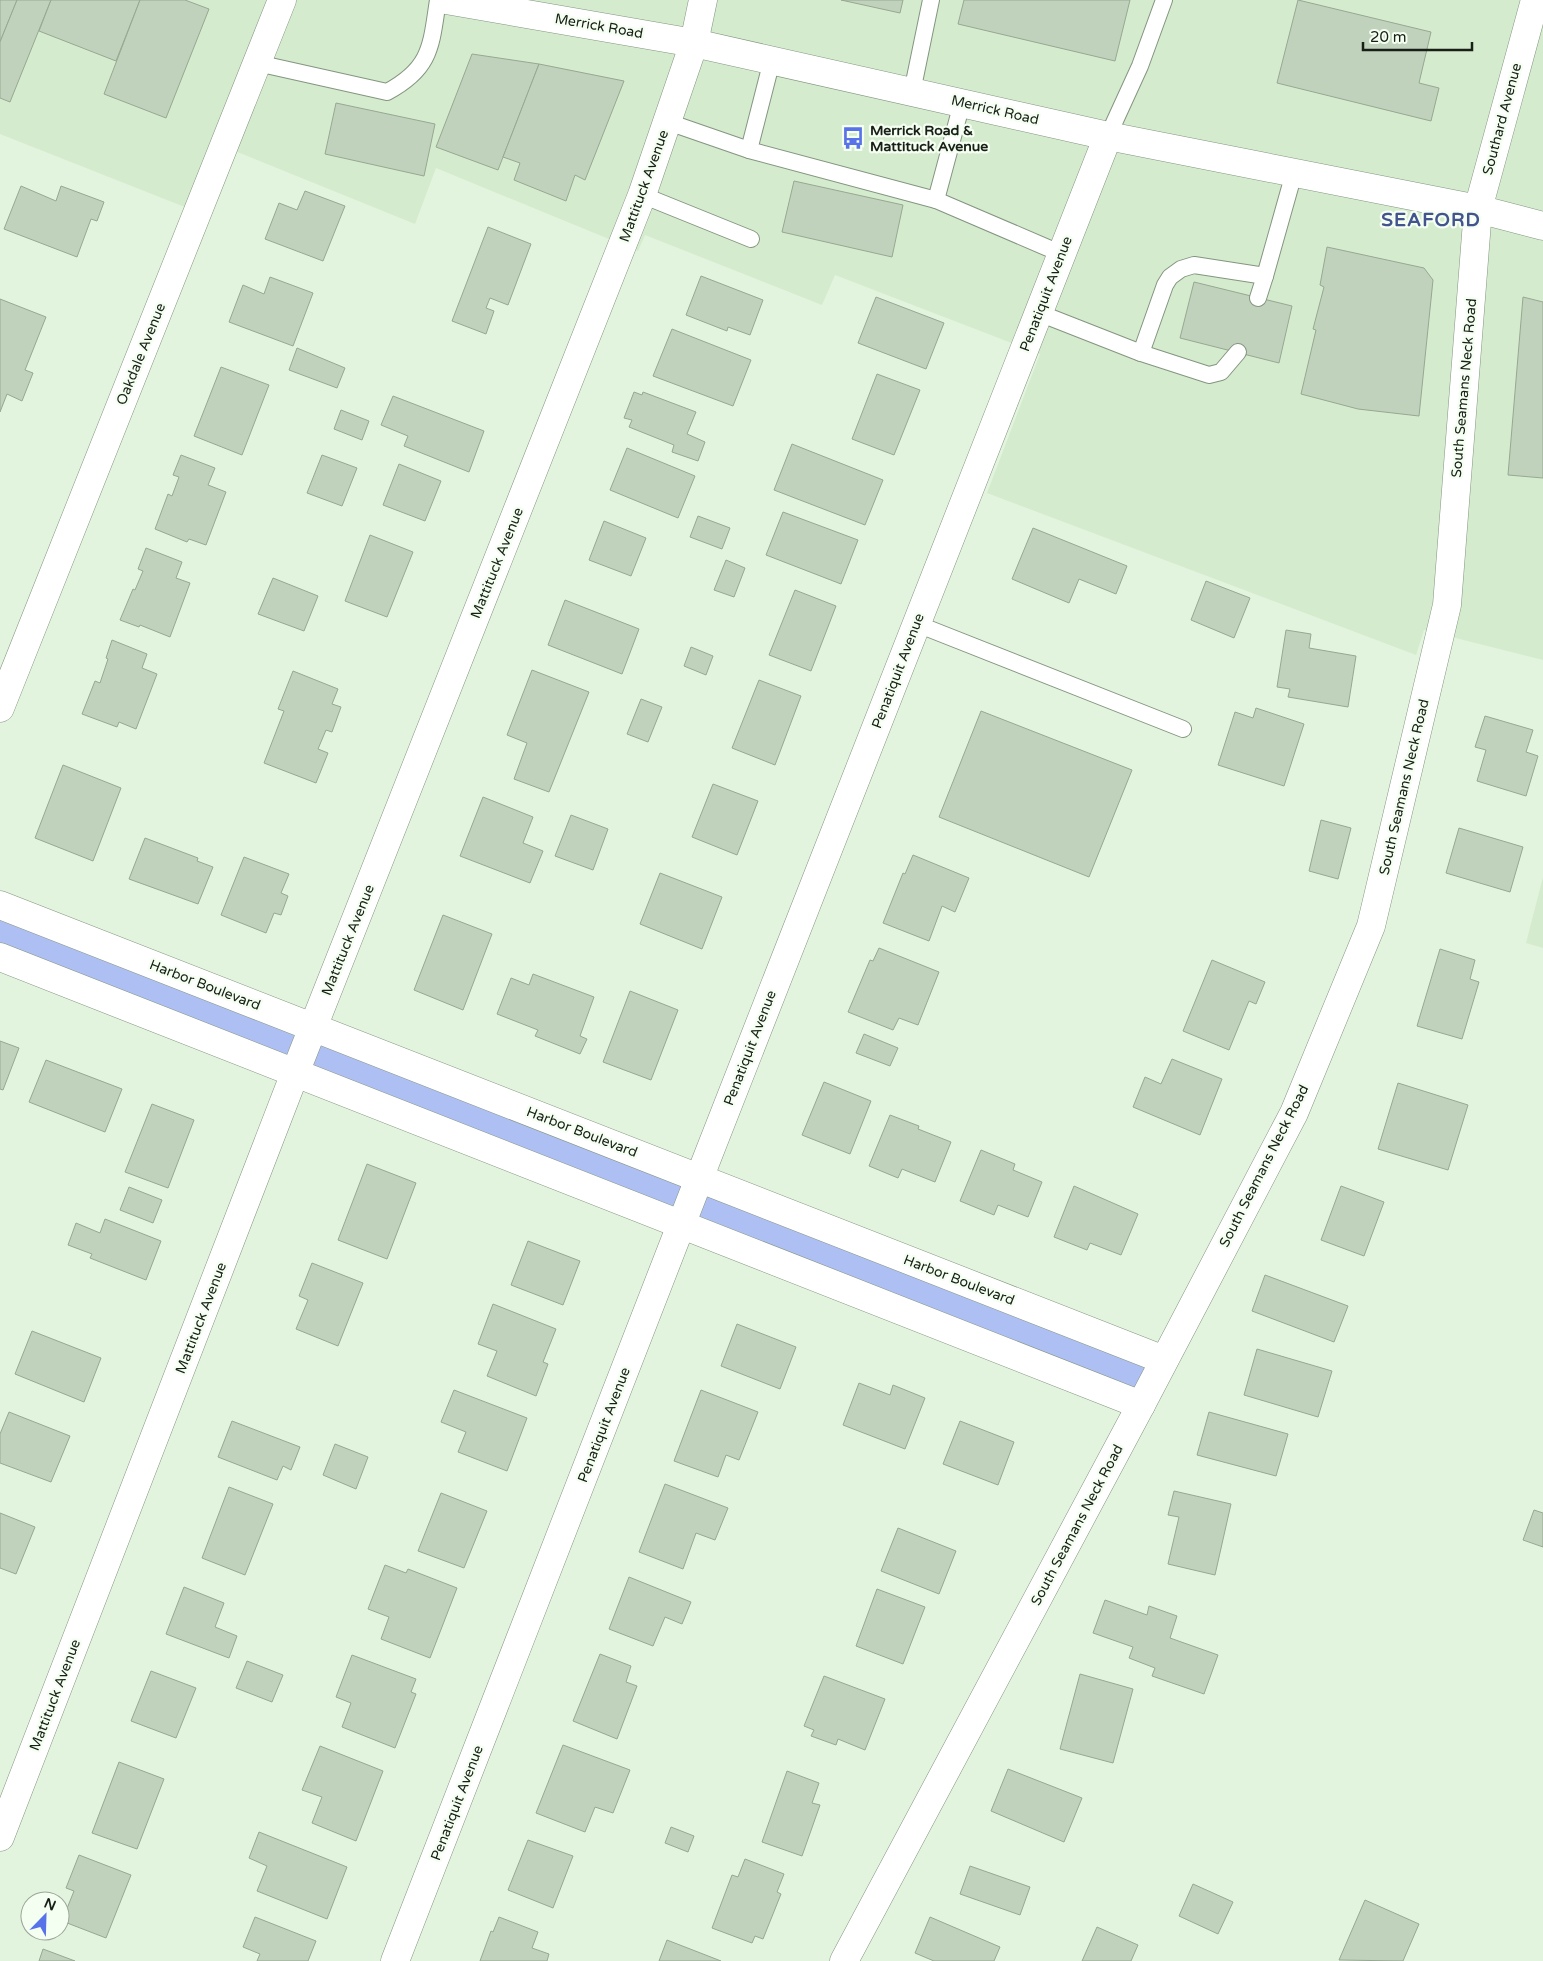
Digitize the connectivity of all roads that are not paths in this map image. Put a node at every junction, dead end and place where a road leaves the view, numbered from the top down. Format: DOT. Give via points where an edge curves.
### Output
graph roads {
  1 [pos="282,0"];
  2 [pos="438,0"];
  3 [pos="446,0"];
  4 [pos="703,0"];
  5 [pos="931,0"];
  6 [pos="1164,0"];
  7 [pos="1535,0"];
  8 [pos="694,43"];
  9 [pos="772,60"];
  10 [pos="257,63"];
  11 [pos="912,92"];
  12 [pos="962,103"];
  13 [pos="668,122"];
  14 [pos="1108,136"];
  15 [pos="749,150"];
  16 [pos="1294,172"];
  17 [pos="642,195"];
  18 [pos="936,200"];
  19 [pos="1478,209"];
  20 [pos="1543,226"];
  21 [pos="751,239"];
  22 [pos="1062,254"];
  23 [pos="1265,276"];
  24 [pos="1258,298"];
  25 [pos="1039,313"];
  26 [pos="1238,352"];
  27 [pos="1141,353"];
  28 [pos="917,624"];
  29 [pos="0,708"];
  30 [pos="1183,729"];
  31 [pos="0,905"];
  32 [pos="0,957"];
  33 [pos="314,1027"];
  34 [pos="295,1073"];
  35 [pos="700,1178"];
  36 [pos="682,1225"];
  37 [pos="1164,1360"];
  38 [pos="1141,1405"];
  39 [pos="0,1837"];
  40 [pos="396,1961"];
  41 [pos="844,1961"];
  1 -- 10 [label="street, Oakdale Avenue"];
  2 -- 10 [label="lane" via="430,48 420,67 387,92"];
  3 -- 8 [label="street, Merrick Road"];
  4 -- 8 [label="street, Mattituck Avenue"];
  5 -- 11 [label="lane"];
  6 -- 14 [label="lane" via="1140,66"];
  7 -- 19 [label="street, Southard Avenue"];
  8 -- 9 [label="street, Merrick Road"];
  8 -- 13 [label="street, Mattituck Avenue"];
  9 -- 11 [label="street, Merrick Road"];
  9 -- 15 [label="lane"];
  10 -- 29 [label="street, Oakdale Avenue"];
  11 -- 12 [label="street, Merrick Road"];
  12 -- 14 [label="street, Merrick Road"];
  12 -- 18 [label="lane"];
  13 -- 15 [label="lane"];
  13 -- 17 [label="street, Mattituck Avenue"];
  14 -- 16 [label="street, Merrick Road"];
  14 -- 22 [label="street, Penatiquit Avenue"];
  15 -- 18 [label="lane"];
  16 -- 19 [label="street, Merrick Road"];
  16 -- 23 [label="lane"];
  17 -- 21 [label="lane"];
  17 -- 33 [label="street, Mattituck Avenue"];
  18 -- 22 [label="lane"];
  19 -- 20 [label="street, Merrick Road"];
  19 -- 37 [label="street, South Seamans Neck Road" via="1447,604 1371,926 1294,1113"];
  22 -- 25 [label="street, Penatiquit Avenue"];
  23 -- 24 [label="lane"];
  23 -- 27 [label="lane" via="1194,265 1180,269 1164,285"];
  25 -- 27 [label="lane"];
  25 -- 28 [label="street, Penatiquit Avenue"];
  26 -- 27 [label="lane" via="1221,372 1209,375"];
  28 -- 30 [label="lane"];
  28 -- 35 [label="street, Penatiquit Avenue"];
  31 -- 33 [label="street, Harbor Boulevard"];
  32 -- 34 [label="street"];
  33 -- 34 [label="street, Mattituck Avenue"];
  33 -- 35 [label="street, Harbor Boulevard"];
  34 -- 36 [label="street"];
  34 -- 39 [label="street, Mattituck Avenue"];
  35 -- 36 [label="street, Penatiquit Avenue"];
  35 -- 37 [label="street, Harbor Boulevard"];
  36 -- 38 [label="street"];
  36 -- 40 [label="street, Penatiquit Avenue"];
  37 -- 38 [label="street, South Seamans Neck Road"];
  38 -- 41 [label="street, South Seamans Neck Road"];
}
